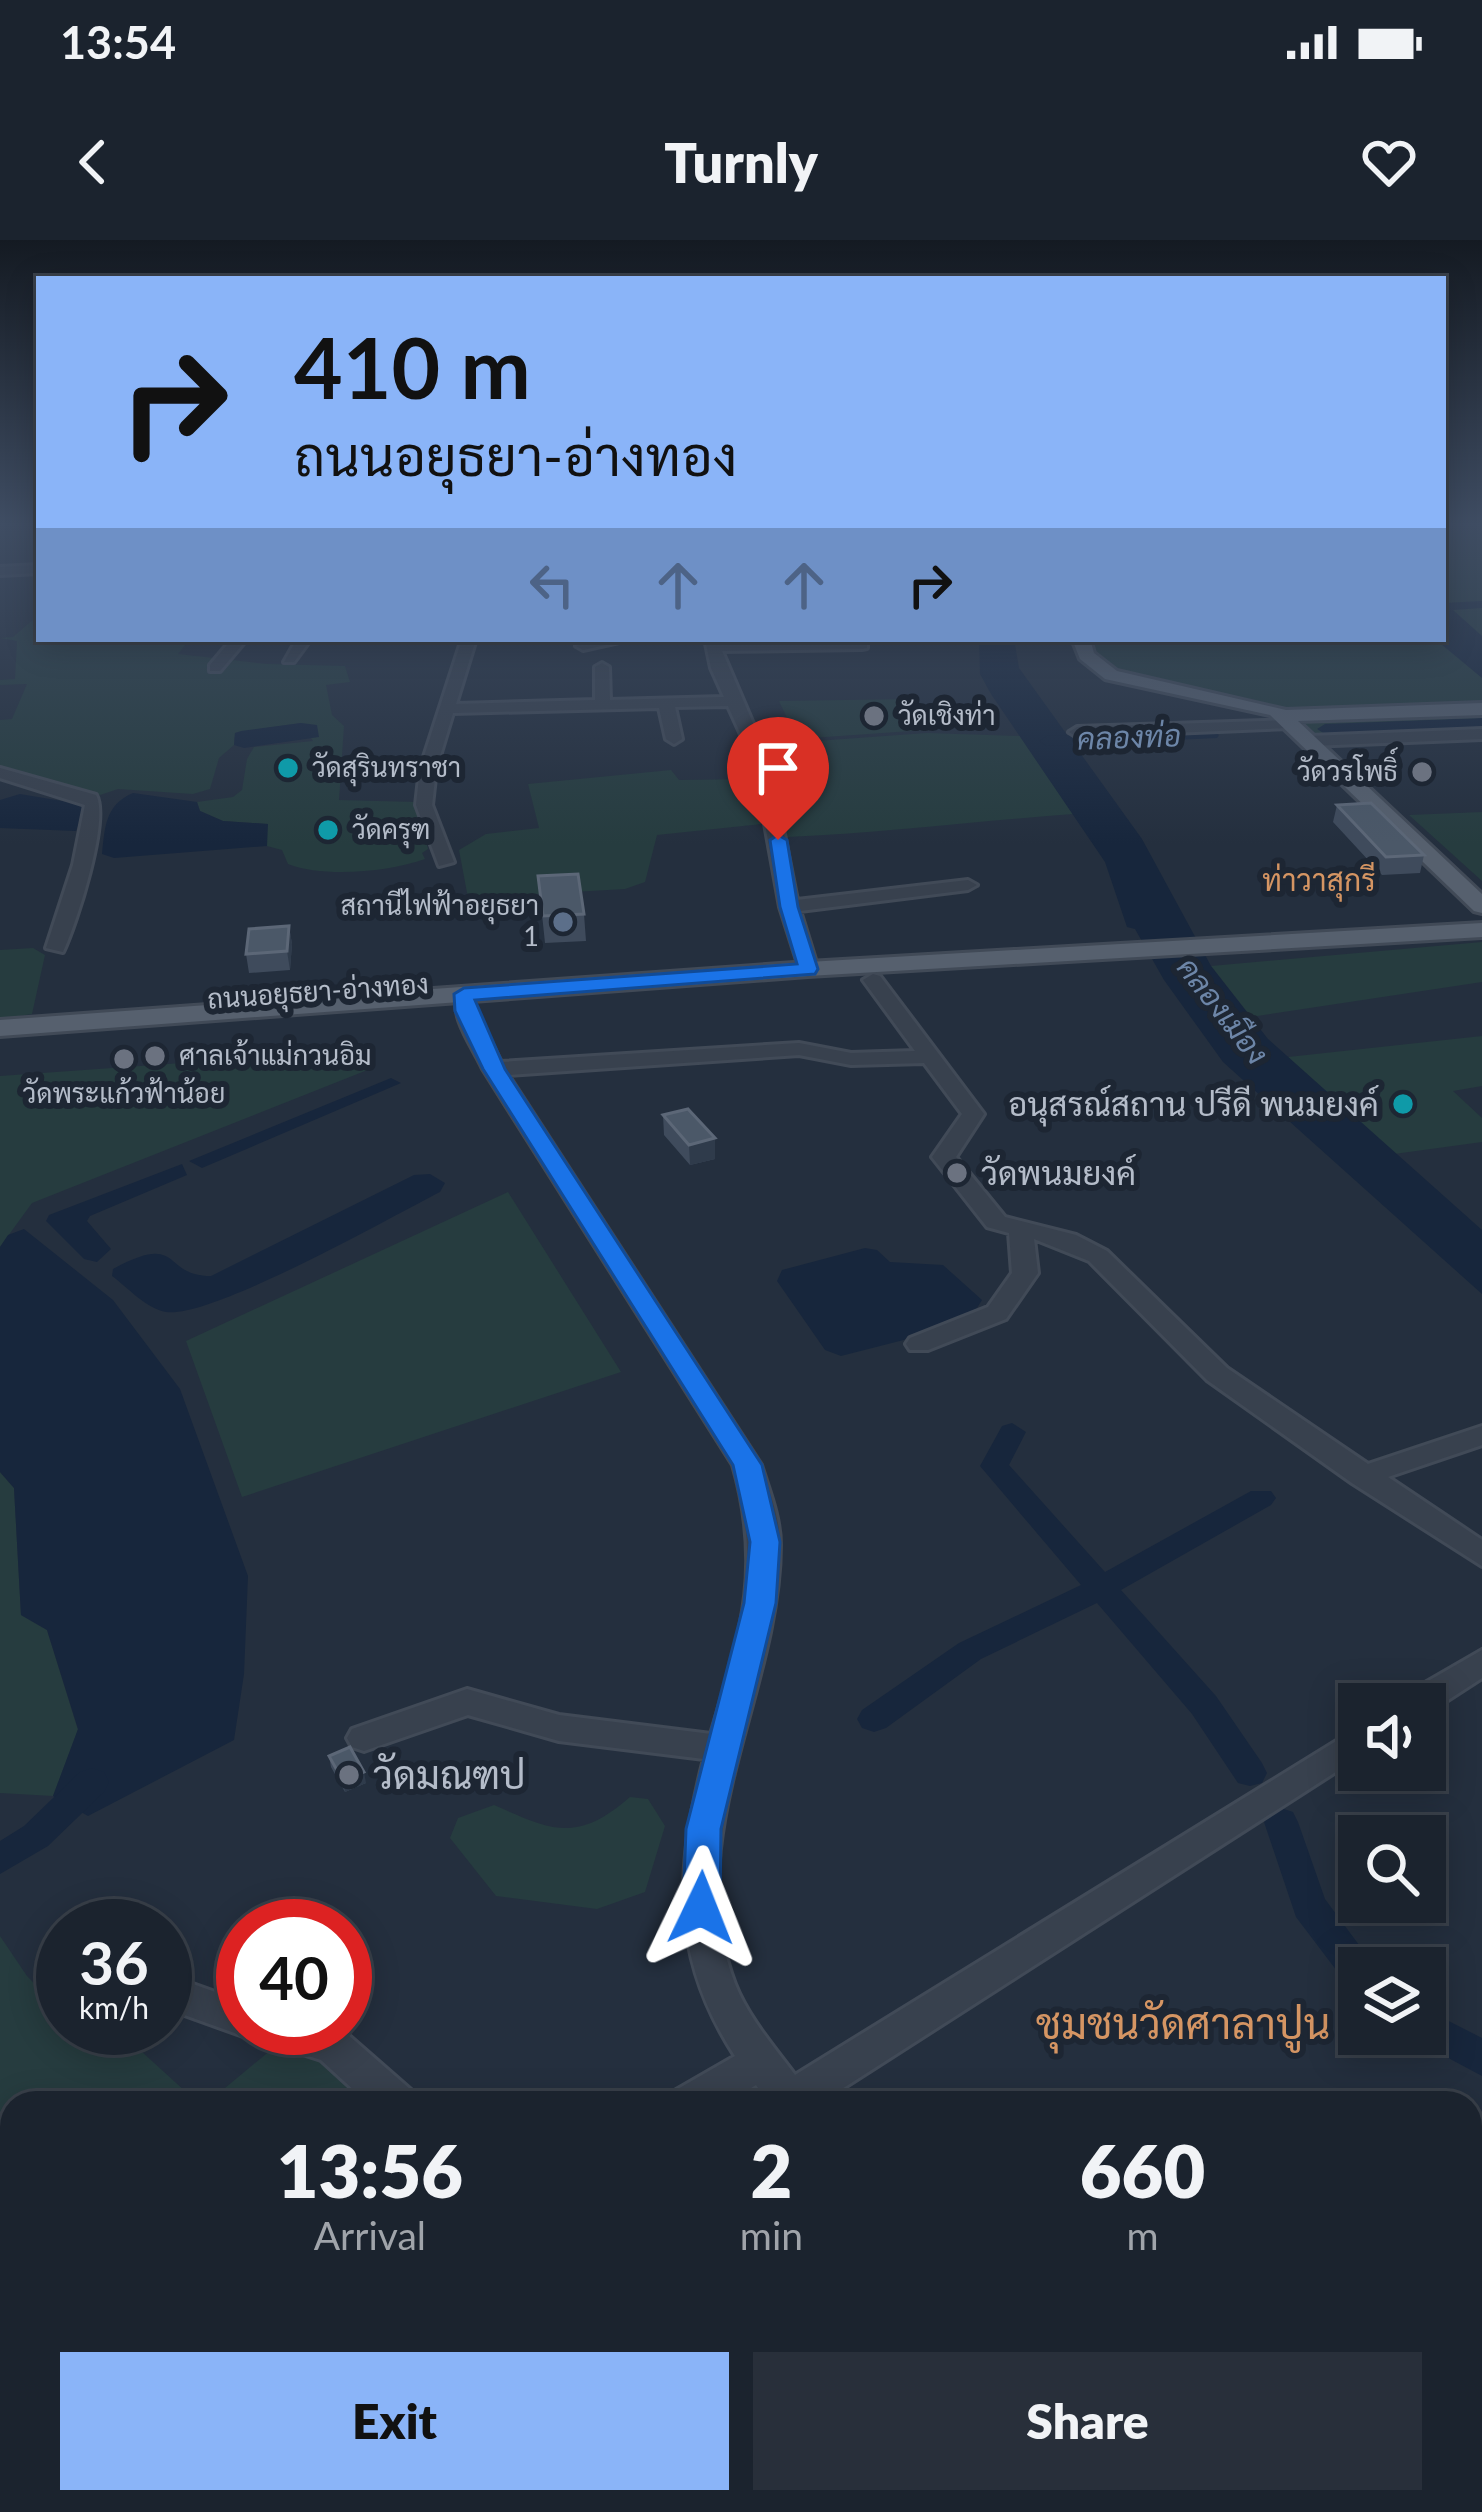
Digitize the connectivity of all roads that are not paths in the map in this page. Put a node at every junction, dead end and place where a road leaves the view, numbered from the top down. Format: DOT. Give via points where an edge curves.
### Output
graph roads {
  1 [pos="237,642"];
  2 [pos="302,642"];
  3 [pos="468,642"];
  4 [pos="608,642"];
  5 [pos="1082,642"];
  6 [pos="712,643"];
  7 [pos="583,646"];
  8 [pos="862,646"];
  9 [pos="289,659"];
  10 [pos="602,667"];
  11 [pos="215,668"];
  12 [pos="655,684"];
  13 [pos="732,701"];
  14 [pos="662,703"];
  15 [pos="603,705"];
  16 [pos="447,709"];
  17 [pos="1482,710"];
  18 [pos="1287,719"];
  19 [pos="1077,732"];
  20 [pos="1482,734"];
  21 [pos="674,739"];
  22 [pos="1310,741"];
  23 [pos="0,773"];
  24 [pos="445,862"];
  25 [pos="968,885"];
  26 [pos="1482,906"];
  27 [pos="789,907"];
  28 [pos="1482,930"];
  29 [pos="56,948"];
  30 [pos="1071,957"];
  31 [pos="808,969"];
  32 [pos="873,980"];
  33 [pos="465,1003"];
  34 [pos="0,1028"];
  35 [pos="0,1046"];
  36 [pos="927,1057"];
  37 [pos="494,1069"];
  38 [pos="1022,1231"];
  39 [pos="919,1344"];
  40 [pos="1482,1435"];
  41 [pos="1362,1475"];
  42 [pos="1482,1555"];
  43 [pos="1482,1662"];
  44 [pos="1446,1685"];
  45 [pos="364,1738"];
  46 [pos="722,1748"];
  47 [pos="1338,1753"];
  48 [pos="343,2055"];
  49 [pos="762,2061"];
  50 [pos="384,2091"];
  51 [pos="711,2091"];
  52 [pos="784,2091"];
  53 [pos="807,2091"];
  1 -- 11 [label="street"];
  2 -- 9 [label="street"];
  3 -- 16 [label="street"];
  4 -- 7 [label="street"];
  5 -- 18 [label="main road" via="1111,675 1239,700"];
  6 -- 8 [label="street"];
  6 -- 13 [label="street"];
  10 -- 15 [label="street"];
  12 -- 14 [label="street"];
  13 -- 14 [label="street"];
  13 -- 27 [label="street" via="762,763"];
  14 -- 15 [label="street"];
  14 -- 21 [label="street"];
  15 -- 16 [label="street"];
  16 -- 24 [label="street" via="424,806"];
  17 -- 18 [label="main road"];
  18 -- 19 [label="street"];
  18 -- 22 [label="main road"];
  20 -- 22 [label="street"];
  22 -- 26 [label="main road"];
  23 -- 29 [label="street" via="93,805"];
  25 -- 27 [label="street"];
  27 -- 31 [label="street"];
  28 -- 30 [label="main road, ถนนอยุธยา-อ่างทอง"];
  30 -- 31 [label="main road, ถนนอยุธยา-อ่างทอง"];
  30 -- 32 [label="main road, ถนนอยุธยา-อ่างทอง"];
  31 -- 33 [label="main road, ถนนอยุธยา-อ่างทอง"];
  32 -- 33 [label="main road, ถนนอยุธยา-อ่างทอง"];
  32 -- 36 [label="street"];
  33 -- 34 [label="main road, ถนนอยุธยา-อ่างทอง"];
  33 -- 35 [label="main road, ถนนอยุธยา-อ่างทอง"];
  33 -- 37 [label="street"];
  36 -- 37 [label="street" via="851,1059 799,1049"];
  36 -- 38 [label="street" via="973,1114 946,1147 947,1167 996,1222"];
  37 -- 46 [label="street" via="747,1465 760,1508 764,1574"];
  38 -- 39 [label="street" via="1025,1273 997,1313"];
  38 -- 41 [label="street" via="1097,1256 1217,1374"];
  40 -- 41 [label="street"];
  41 -- 42 [label="street"];
  43 -- 44 [label="street"];
  45 -- 46 [label="street" via="467,1702 559,1728"];
  46 -- 49 [label="street" via="704,1829 701,1908 714,1980"];
  47 -- 53 [label="street"];
  48 -- 50 [label="street"];
  49 -- 51 [label="street"];
  49 -- 52 [label="street"];
}
